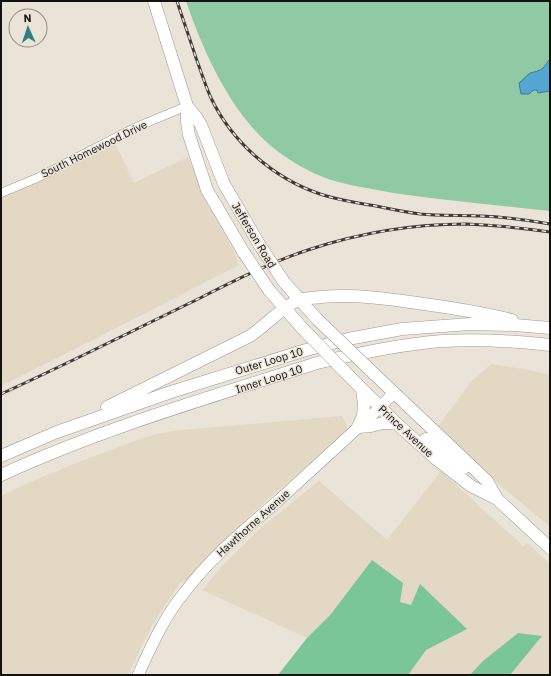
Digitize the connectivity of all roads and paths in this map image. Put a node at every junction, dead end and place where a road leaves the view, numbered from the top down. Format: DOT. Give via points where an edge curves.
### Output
graph roads {
  1 [pos="154,1"];
  2 [pos="187,106"];
  3 [pos="1,193"];
  4 [pos="299,300"];
  5 [pos="285,308"];
  6 [pos="550,328"];
  7 [pos="504,341"];
  8 [pos="550,345"];
  9 [pos="346,347"];
  10 [pos="550,349"];
  11 [pos="323,351"];
  12 [pos="359,386"];
  13 [pos="394,393"];
  14 [pos="382,404"];
  15 [pos="396,423"];
  16 [pos="358,427"];
  17 [pos="58,432"];
  18 [pos="1,456"];
  19 [pos="1,475"];
  20 [pos="482,476"];
  21 [pos="497,499"];
  22 [pos="550,548"];
  23 [pos="138,675"];
  1 -- 2 [label="highway, Jefferson Road"];
  2 -- 3 [label="street, South Homewood Drive" via="134,128 37,178"];
  2 -- 4 [label="highway, Jefferson Road, bridge" via="201,125 224,184 259,244"];
  2 -- 5 [label="highway, Jefferson Road, bridge" via="189,136 208,190 244,253 269,290"];
  4 -- 5 [label="highway"];
  4 -- 6 [label="highway" via="331,296 390,299 454,308"];
  4 -- 9 [label="highway, Jefferson Road, bridge"];
  5 -- 11 [label="highway, Jefferson Road, bridge"];
  5 -- 17 [label="highway" via="243,340"];
  6 -- 17 [label="highway, Outer Loop 10" via="470,324 402,329 348,339 171,392"];
  7 -- 8 [label="highway, Inner Loop 10"];
  7 -- 10 [label="highway"];
  7 -- 19 [label="highway, Inner Loop 10" via="473,340 413,344 317,363 128,424 72,444"];
  9 -- 13 [label="highway, Prince Avenue, bridge"];
  11 -- 12 [label="highway, Prince Avenue, bridge"];
  12 -- 14 [label="highway, Prince Avenue"];
  12 -- 16 [label="highway" via="364,405"];
  13 -- 14 [label="main road, Hawthorne Avenue"];
  13 -- 20 [label="highway, Prince Avenue"];
  14 -- 15 [label="highway, Prince Avenue"];
  14 -- 16 [label="main road, Hawthorne Avenue"];
  14 -- 20 [label="highway" via="465,469"];
  15 -- 16 [label="highway"];
  15 -- 21 [label="highway, Prince Avenue" via="434,458 471,486"];
  16 -- 23 [label="main road, Hawthorne Avenue" via="222,550 193,582 166,620"];
  17 -- 18 [label="highway, Outer Loop 10"];
  20 -- 21 [label="highway, Prince Avenue"];
  21 -- 22 [label="highway, Prince Avenue"];
}
